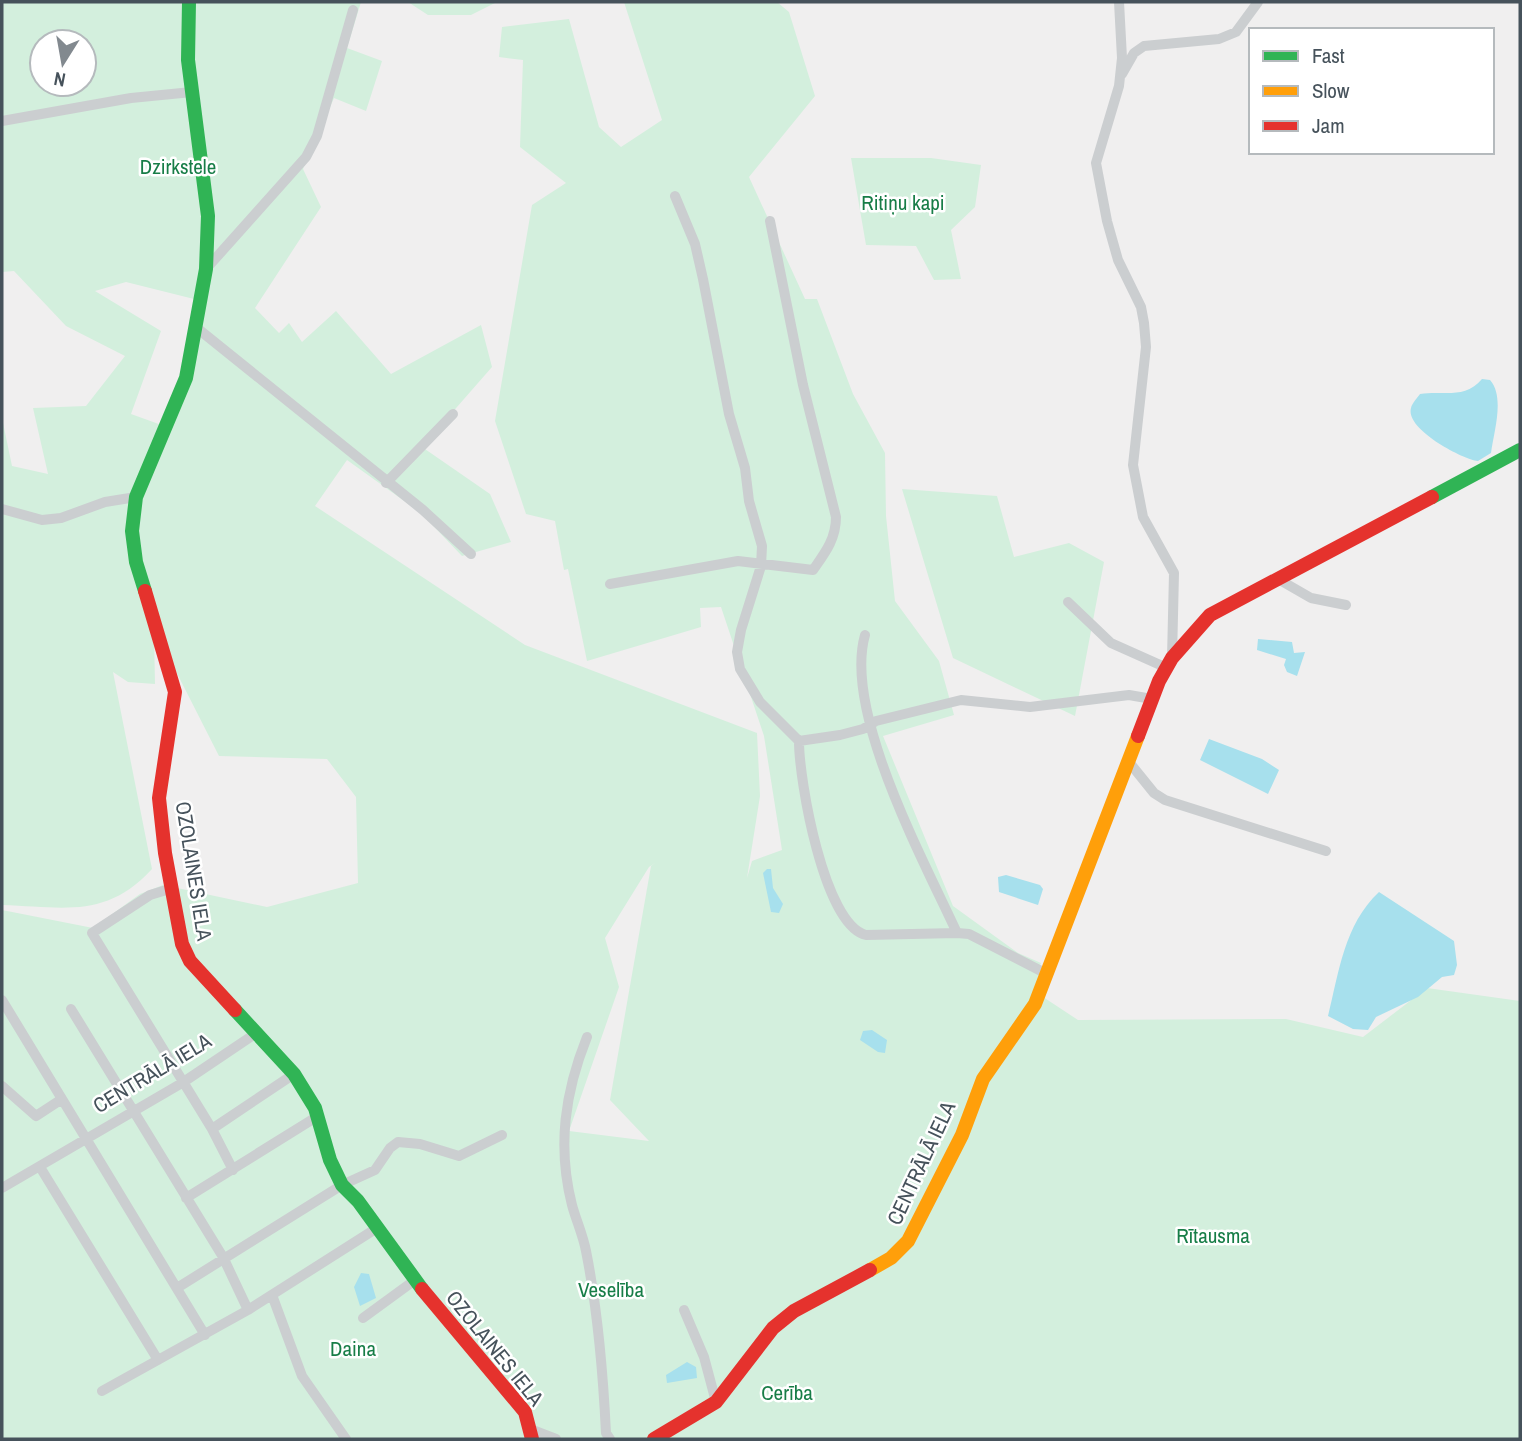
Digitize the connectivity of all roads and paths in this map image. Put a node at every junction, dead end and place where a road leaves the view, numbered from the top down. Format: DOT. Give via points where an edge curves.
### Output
graph roads {
  1 [pos="189,2"];
  2 [pos="1119,2"];
  3 [pos="1258,2"];
  4 [pos="353,10"];
  5 [pos="1120,76"];
  6 [pos="192,92"];
  7 [pos="2,121"];
  8 [pos="675,196"];
  9 [pos="771,220"];
  10 [pos="206,269"];
  11 [pos="197,328"];
  12 [pos="453,414"];
  13 [pos="1520,450"];
  14 [pos="386,483"];
  15 [pos="136,497"];
  16 [pos="2,509"];
  17 [pos="471,554"];
  18 [pos="761,566"];
  19 [pos="1279,579"];
  20 [pos="610,584"];
  21 [pos="1069,601"];
  22 [pos="1346,605"];
  23 [pos="1175,629"];
  24 [pos="865,635"];
  25 [pos="1192,636"];
  26 [pos="1170,663"];
  27 [pos="1152,699"];
  28 [pos="870,724"];
  29 [pos="799,741"];
  30 [pos="1129,762"];
  31 [pos="1326,851"];
  32 [pos="173,888"];
  33 [pos="957,933"];
  34 [pos="1047,974"];
  35 [pos="2,1000"];
  36 [pos="71,1009"];
  37 [pos="258,1032"];
  38 [pos="587,1037"];
  39 [pos="294,1074"];
  40 [pos="182,1083"];
  41 [pos="2,1086"];
  42 [pos="62,1099"];
  43 [pos="134,1111"];
  44 [pos="318,1116"];
  45 [pos="212,1129"];
  46 [pos="502,1135"];
  47 [pos="86,1138"];
  48 [pos="40,1167"];
  49 [pos="233,1170"];
  50 [pos="342,1185"];
  51 [pos="2,1188"];
  52 [pos="186,1198"];
  53 [pos="377,1228"];
  54 [pos="223,1257"];
  55 [pos="415,1280"];
  56 [pos="177,1288"];
  57 [pos="272,1295"];
  58 [pos="248,1310"];
  59 [pos="684,1310"];
  60 [pos="363,1318"];
  61 [pos="205,1335"];
  62 [pos="158,1360"];
  63 [pos="102,1391"];
  64 [pos="716,1402"];
  65 [pos="531,1434"];
  66 [pos="346,1439"];
  67 [pos="556,1439"];
  68 [pos="610,1439"];
  69 [pos="654,1439"];
  1 -- 6 [label="street, OZOLAINES IELA" via="187,60"];
  2 -- 5 [label="street"];
  3 -- 5 [label="street" via="1236,32 1219,39 1144,46"];
  4 -- 10 [label="street" via="317,136 306,157"];
  5 -- 23 [label="street" via="1096,163 1098,188 1118,260 1142,315 1146,347 1133,465 1143,517 1174,573"];
  6 -- 7 [label="street"];
  6 -- 10 [label="street, OZOLAINES IELA" via="208,216"];
  8 -- 18 [label="street" via="695,244 729,414 762,546"];
  9 -- 18 [label="street" via="836,530 813,570"];
  10 -- 11 [label="street, OZOLAINES IELA"];
  11 -- 14 [label="street"];
  11 -- 15 [label="street, OZOLAINES IELA" via="178,400"];
  12 -- 14 [label="street"];
  13 -- 19 [label="street, CENTRĀLĀ IELA"];
  14 -- 17 [label="street"];
  15 -- 16 [label="street" via="42,520"];
  15 -- 32 [label="street, OZOLAINES IELA" via="132,531 136,562 175,692 159,798"];
  18 -- 20 [label="street" via="738,561"];
  18 -- 29 [label="street" via="741,630 740,669 760,702"];
  19 -- 22 [label="street" via="1311,598"];
  19 -- 25 [label="street, CENTRĀLĀ IELA" via="1210,615"];
  21 -- 26 [label="street" via="1111,643"];
  23 -- 25 [label="street"];
  23 -- 26 [label="street"];
  24 -- 28 [label="street" via="860,663"];
  25 -- 26 [label="street, CENTRĀLĀ IELA"];
  26 -- 27 [label="street, CENTRĀLĀ IELA"];
  27 -- 28 [label="street" via="1129,695 1030,707 961,700"];
  27 -- 30 [label="street, CENTRĀLĀ IELA"];
  28 -- 29 [label="street" via="840,735"];
  28 -- 33 [label="street" via="882,766"];
  29 -- 33 [label="street" via="799,767 823,878 854,929 866,935"];
  30 -- 31 [label="street" via="1165,800"];
  30 -- 34 [label="street, CENTRĀLĀ IELA"];
  32 -- 37 [label="street, OZOLAINES IELA" via="182,944 190,961"];
  32 -- 40 [label="street" via="150,895 92,933"];
  33 -- 34 [label="street" via="969,934"];
  34 -- 64 [label="street, CENTRĀLĀ IELA" via="1035,1004 983,1079 962,1135 908,1241 891,1258 794,1311 773,1328"];
  35 -- 42 [label="street"];
  36 -- 43 [label="street"];
  37 -- 39 [label="street, OZOLAINES IELA"];
  37 -- 40 [label="street, CENTRĀLĀ IELA"];
  38 -- 68 [label="street" via="572,1076 563,1161 586,1249"];
  39 -- 44 [label="street, OZOLAINES IELA"];
  39 -- 45 [label="street"];
  40 -- 43 [label="street, CENTRĀLĀ IELA"];
  40 -- 45 [label="street"];
  41 -- 42 [label="street" via="36,1116"];
  42 -- 47 [label="street"];
  43 -- 47 [label="street, CENTRĀLĀ IELA"];
  43 -- 52 [label="street"];
  44 -- 49 [label="street"];
  44 -- 50 [label="street, OZOLAINES IELA"];
  45 -- 49 [label="street"];
  46 -- 50 [label="street" via="460,1156 398,1142 375,1170"];
  47 -- 48 [label="street, CENTRĀLĀ IELA"];
  47 -- 56 [label="street"];
  48 -- 51 [label="street, CENTRĀLĀ IELA"];
  48 -- 62 [label="street"];
  49 -- 52 [label="street"];
  50 -- 53 [label="street, OZOLAINES IELA"];
  50 -- 54 [label="street"];
  52 -- 54 [label="street"];
  53 -- 55 [label="street, OZOLAINES IELA"];
  53 -- 57 [label="street"];
  54 -- 56 [label="street"];
  54 -- 58 [label="street"];
  55 -- 60 [label="street"];
  55 -- 65 [label="street, OZOLAINES IELA" via="525,1412"];
  56 -- 61 [label="street"];
  57 -- 58 [label="street"];
  57 -- 66 [label="street" via="302,1376"];
  58 -- 61 [label="street"];
  59 -- 64 [label="street"];
  61 -- 62 [label="street"];
  62 -- 63 [label="street"];
  64 -- 69 [label="street, CENTRĀLĀ IELA"];
  65 -- 67 [label="street"];
}
